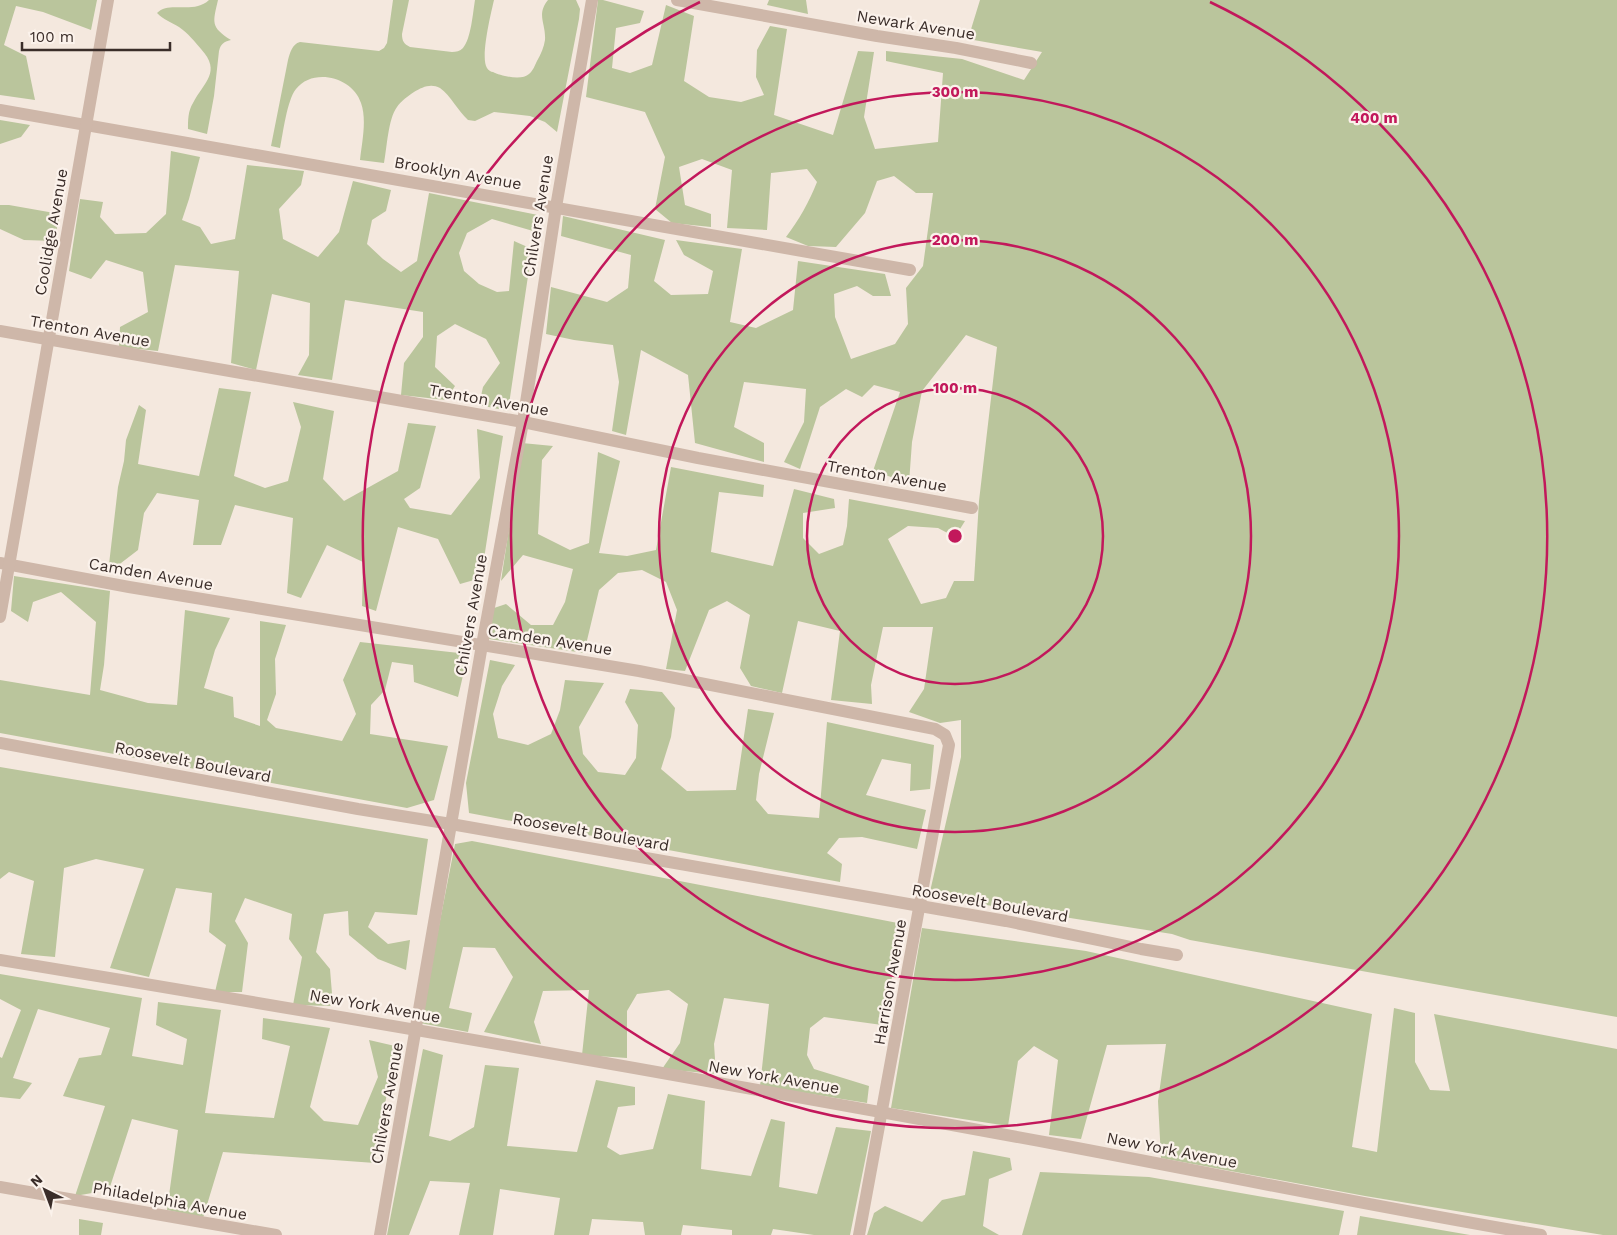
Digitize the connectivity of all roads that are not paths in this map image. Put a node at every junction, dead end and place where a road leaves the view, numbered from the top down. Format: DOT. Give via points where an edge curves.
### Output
graph roads {
  1 [pos="108,0"];
  2 [pos="592,0"];
  3 [pos="677,0"];
  4 [pos="1031,63"];
  5 [pos="0,110"];
  6 [pos="86,125"];
  7 [pos="556,207"];
  8 [pos="910,270"];
  9 [pos="0,331"];
  10 [pos="48,340"];
  11 [pos="523,422"];
  12 [pos="972,508"];
  13 [pos="5,564"];
  14 [pos="0,617"];
  15 [pos="482,645"];
  16 [pos="945,735"];
  17 [pos="0,743"];
  18 [pos="451,824"];
  19 [pos="920,907"];
  20 [pos="1176,955"];
  21 [pos="0,960"];
  22 [pos="416,1030"];
  23 [pos="882,1113"];
  24 [pos="0,1187"];
  25 [pos="276,1235"];
  26 [pos="380,1235"];
  27 [pos="859,1235"];
  28 [pos="1541,1235"];
  1 -- 6 [label="street, Coolidge Avenue"];
  2 -- 7 [label="street, Chilvers Avenue"];
  3 -- 4 [label="street, Newark Avenue"];
  5 -- 6 [label="street, Brooklyn Avenue"];
  6 -- 7 [label="street, Brooklyn Avenue"];
  6 -- 10 [label="street, Coolidge Avenue"];
  7 -- 8 [label="street, Brooklyn Avenue"];
  7 -- 11 [label="street, Chilvers Avenue"];
  9 -- 10 [label="street, Trenton Avenue"];
  10 -- 11 [label="street, Trenton Avenue"];
  10 -- 13 [label="street, Coolidge Avenue"];
  11 -- 12 [label="street, Trenton Avenue"];
  11 -- 15 [label="street, Chilvers Avenue"];
  13 -- 14 [label="street, Coolidge Avenue"];
  13 -- 15 [label="street, Camden Avenue"];
  15 -- 16 [label="street, Camden Avenue" via="639,671 935,729"];
  15 -- 18 [label="street, Chilvers Avenue"];
  16 -- 19 [label="street, Harrison Avenue" via="949,745"];
  17 -- 18 [label="street, Roosevelt Boulevard"];
  18 -- 19 [label="street, Roosevelt Boulevard"];
  18 -- 22 [label="street, Chilvers Avenue"];
  19 -- 20 [label="street, Roosevelt Boulevard"];
  19 -- 23 [label="street, Harrison Avenue"];
  21 -- 22 [label="street, New York Avenue"];
  22 -- 23 [label="street, New York Avenue"];
  22 -- 26 [label="street, Chilvers Avenue"];
  23 -- 27 [label="street, Harrison Avenue"];
  23 -- 28 [label="street, New York Avenue"];
  24 -- 25 [label="street, Philadelphia Avenue"];
}
